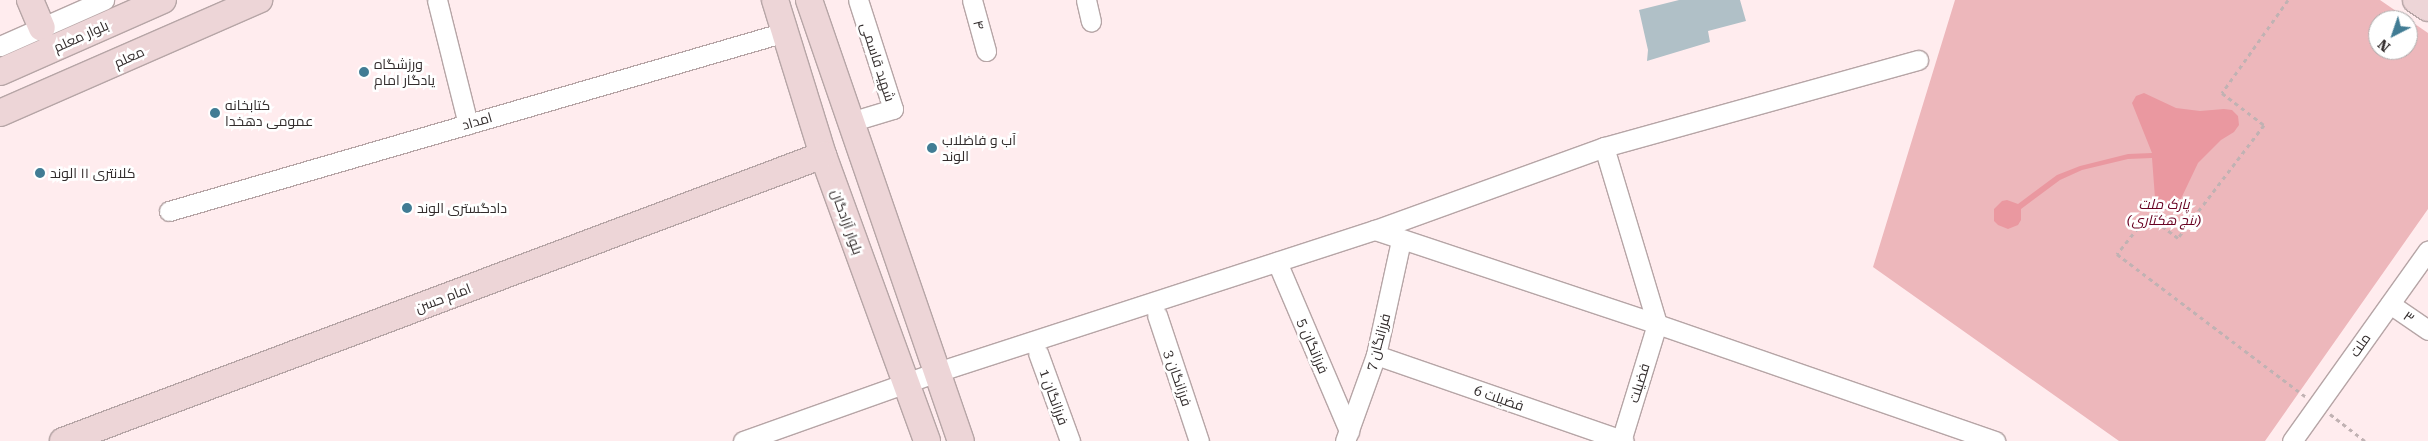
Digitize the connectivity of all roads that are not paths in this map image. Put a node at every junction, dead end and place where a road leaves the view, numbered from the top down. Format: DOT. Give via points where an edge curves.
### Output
graph roads {
  1 [pos="30,0"];
  2 [pos="104,0"];
  3 [pos="163,0"];
  4 [pos="259,0"];
  5 [pos="437,0"];
  6 [pos="775,0"];
  7 [pos="809,0"];
  8 [pos="858,0"];
  9 [pos="972,0"];
  10 [pos="1086,0"];
  11 [pos="2416,0"];
  12 [pos="2428,8"];
  13 [pos="1091,21"];
  14 [pos="42,28"];
  15 [pos="785,32"];
  16 [pos="0,46"];
  17 [pos="986,51"];
  18 [pos="1918,60"];
  19 [pos="0,72"];
  20 [pos="0,113"];
  21 [pos="850,122"];
  22 [pos="468,124"];
  23 [pos="1604,147"];
  24 [pos="823,155"];
  25 [pos="169,211"];
  26 [pos="1375,230"];
  27 [pos="1401,240"];
  28 [pos="2428,250"];
  29 [pos="1277,262"];
  30 [pos="2390,304"];
  31 [pos="1157,314"];
  32 [pos="1657,324"];
  33 [pos="2428,330"];
  34 [pos="1038,353"];
  35 [pos="1376,355"];
  36 [pos="937,372"];
  37 [pos="906,383"];
  38 [pos="1347,436"];
  39 [pos="1990,440"];
  40 [pos="63,441"];
  41 [pos="743,441"];
  42 [pos="927,441"];
  43 [pos="961,441"];
  44 [pos="1070,441"];
  45 [pos="1199,441"];
  46 [pos="1622,441"];
  47 [pos="2292,441"];
  1 -- 14 [label="street"];
  2 -- 14 [label="street"];
  3 -- 19 [label="street, بلوار معلم"];
  4 -- 20 [label="street, معلم"];
  5 -- 22 [label="street"];
  6 -- 15 [label="street, بلوار آزادگان"];
  7 -- 21 [label="street"];
  8 -- 21 [label="street, شهید قاسمی" via="893,108"];
  9 -- 17 [label="street, ۴"];
  10 -- 13 [label="street"];
  11 -- 12 [label="street"];
  14 -- 16 [label="street"];
  15 -- 22 [label="street, امداد"];
  15 -- 24 [label="street, بلوار آزادگان"];
  18 -- 23 [label="street"];
  21 -- 36 [label="street"];
  22 -- 25 [label="street, امداد"];
  23 -- 26 [label="street"];
  23 -- 32 [label="street"];
  24 -- 37 [label="street, بلوار آزادگان"];
  24 -- 40 [label="street, امام حسن"];
  26 -- 27 [label="street"];
  26 -- 29 [label="street"];
  27 -- 32 [label="street"];
  27 -- 35 [label="street, فرزانگان 7"];
  28 -- 30 [label="street, ملت"];
  29 -- 36 [label="street"];
  29 -- 38 [label="street, فرزانگان 5"];
  30 -- 33 [label="street, ۳"];
  30 -- 47 [label="street, ملت"];
  31 -- 45 [label="street, فرزانگان 3"];
  32 -- 39 [label="street"];
  32 -- 46 [label="street, فضیلت"];
  34 -- 44 [label="street, فرزانگان 1"];
  35 -- 38 [label="street, فرزانگان 7"];
  35 -- 46 [label="street, فضیلت 6"];
  36 -- 37 [label="street"];
  36 -- 43 [label="street"];
  37 -- 41 [label="street"];
  37 -- 42 [label="street, بلوار آزادگان"];
}
